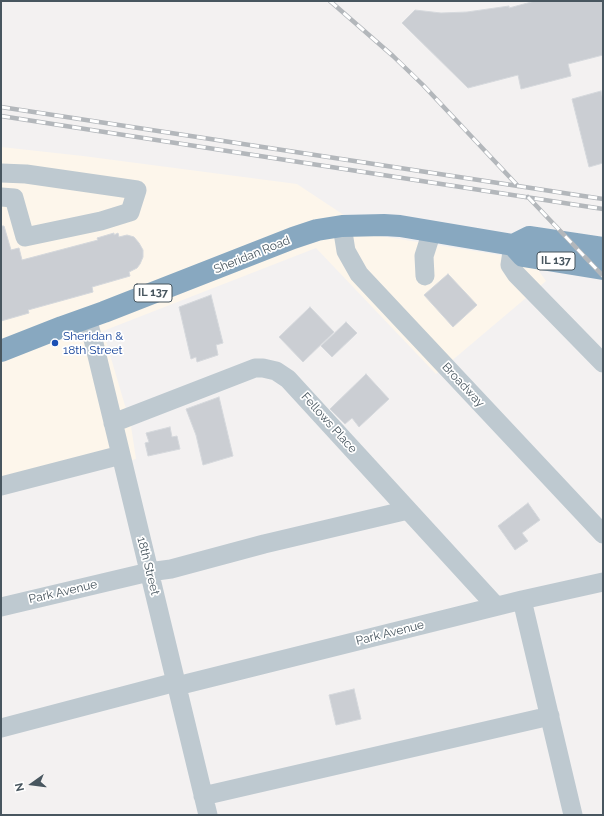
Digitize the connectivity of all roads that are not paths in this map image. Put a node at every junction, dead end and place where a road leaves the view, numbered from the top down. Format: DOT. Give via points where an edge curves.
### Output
graph roads {
  1 [pos="1,173"];
  2 [pos="1,197"];
  3 [pos="342,226"];
  4 [pos="432,231"];
  5 [pos="513,245"];
  6 [pos="603,248"];
  7 [pos="603,269"];
  8 [pos="425,276"];
  9 [pos="87,318"];
  10 [pos="1,350"];
  11 [pos="603,363"];
  12 [pos="113,423"];
  13 [pos="121,455"];
  14 [pos="1,486"];
  15 [pos="408,510"];
  16 [pos="603,534"];
  17 [pos="149,572"];
  18 [pos="603,582"];
  19 [pos="522,600"];
  20 [pos="496,606"];
  21 [pos="1,607"];
  22 [pos="176,684"];
  23 [pos="550,716"];
  24 [pos="1,728"];
  25 [pos="203,796"];
  26 [pos="208,815"];
  27 [pos="573,815"];
  1 -- 2 [label="street" via="26,174 137,190 130,212 101,221 25,237 14,198"];
  3 -- 4 [label="highway, Sheridan Road / IL 137" via="384,225"];
  3 -- 9 [label="highway, Sheridan Road / IL 137" via="317,230 293,238"];
  3 -- 16 [label="street, Broadway" via="346,251 359,274"];
  4 -- 5 [label="highway, Sheridan Road / IL 137"];
  4 -- 8 [label="street" via="424,256"];
  5 -- 6 [label="highway, IL 137" via="529,236"];
  5 -- 7 [label="highway, Sheridan Road / IL 137" via="523,256"];
  5 -- 11 [label="street" via="510,265 516,274"];
  9 -- 10 [label="highway, Sheridan Road / IL 137"];
  9 -- 12 [label="street, 18th Street"];
  12 -- 13 [label="street, 18th Street"];
  12 -- 15 [label="street, Fellows Place" via="255,368 276,371 288,378"];
  13 -- 14 [label="street"];
  13 -- 17 [label="street, 18th Street"];
  15 -- 17 [label="street, Park Avenue" via="171,569"];
  15 -- 20 [label="street, Fellows Place"];
  17 -- 21 [label="street, Park Avenue"];
  17 -- 22 [label="street, 18th Street"];
  18 -- 19 [label="street, Park Avenue"];
  19 -- 20 [label="street, Park Avenue"];
  19 -- 23 [label="street"];
  20 -- 22 [label="street, Park Avenue"];
  22 -- 24 [label="street, Park Avenue"];
  22 -- 25 [label="street, 18th Street"];
  23 -- 25 [label="street"];
  23 -- 27 [label="street"];
  25 -- 26 [label="street, 18th Street"];
}
